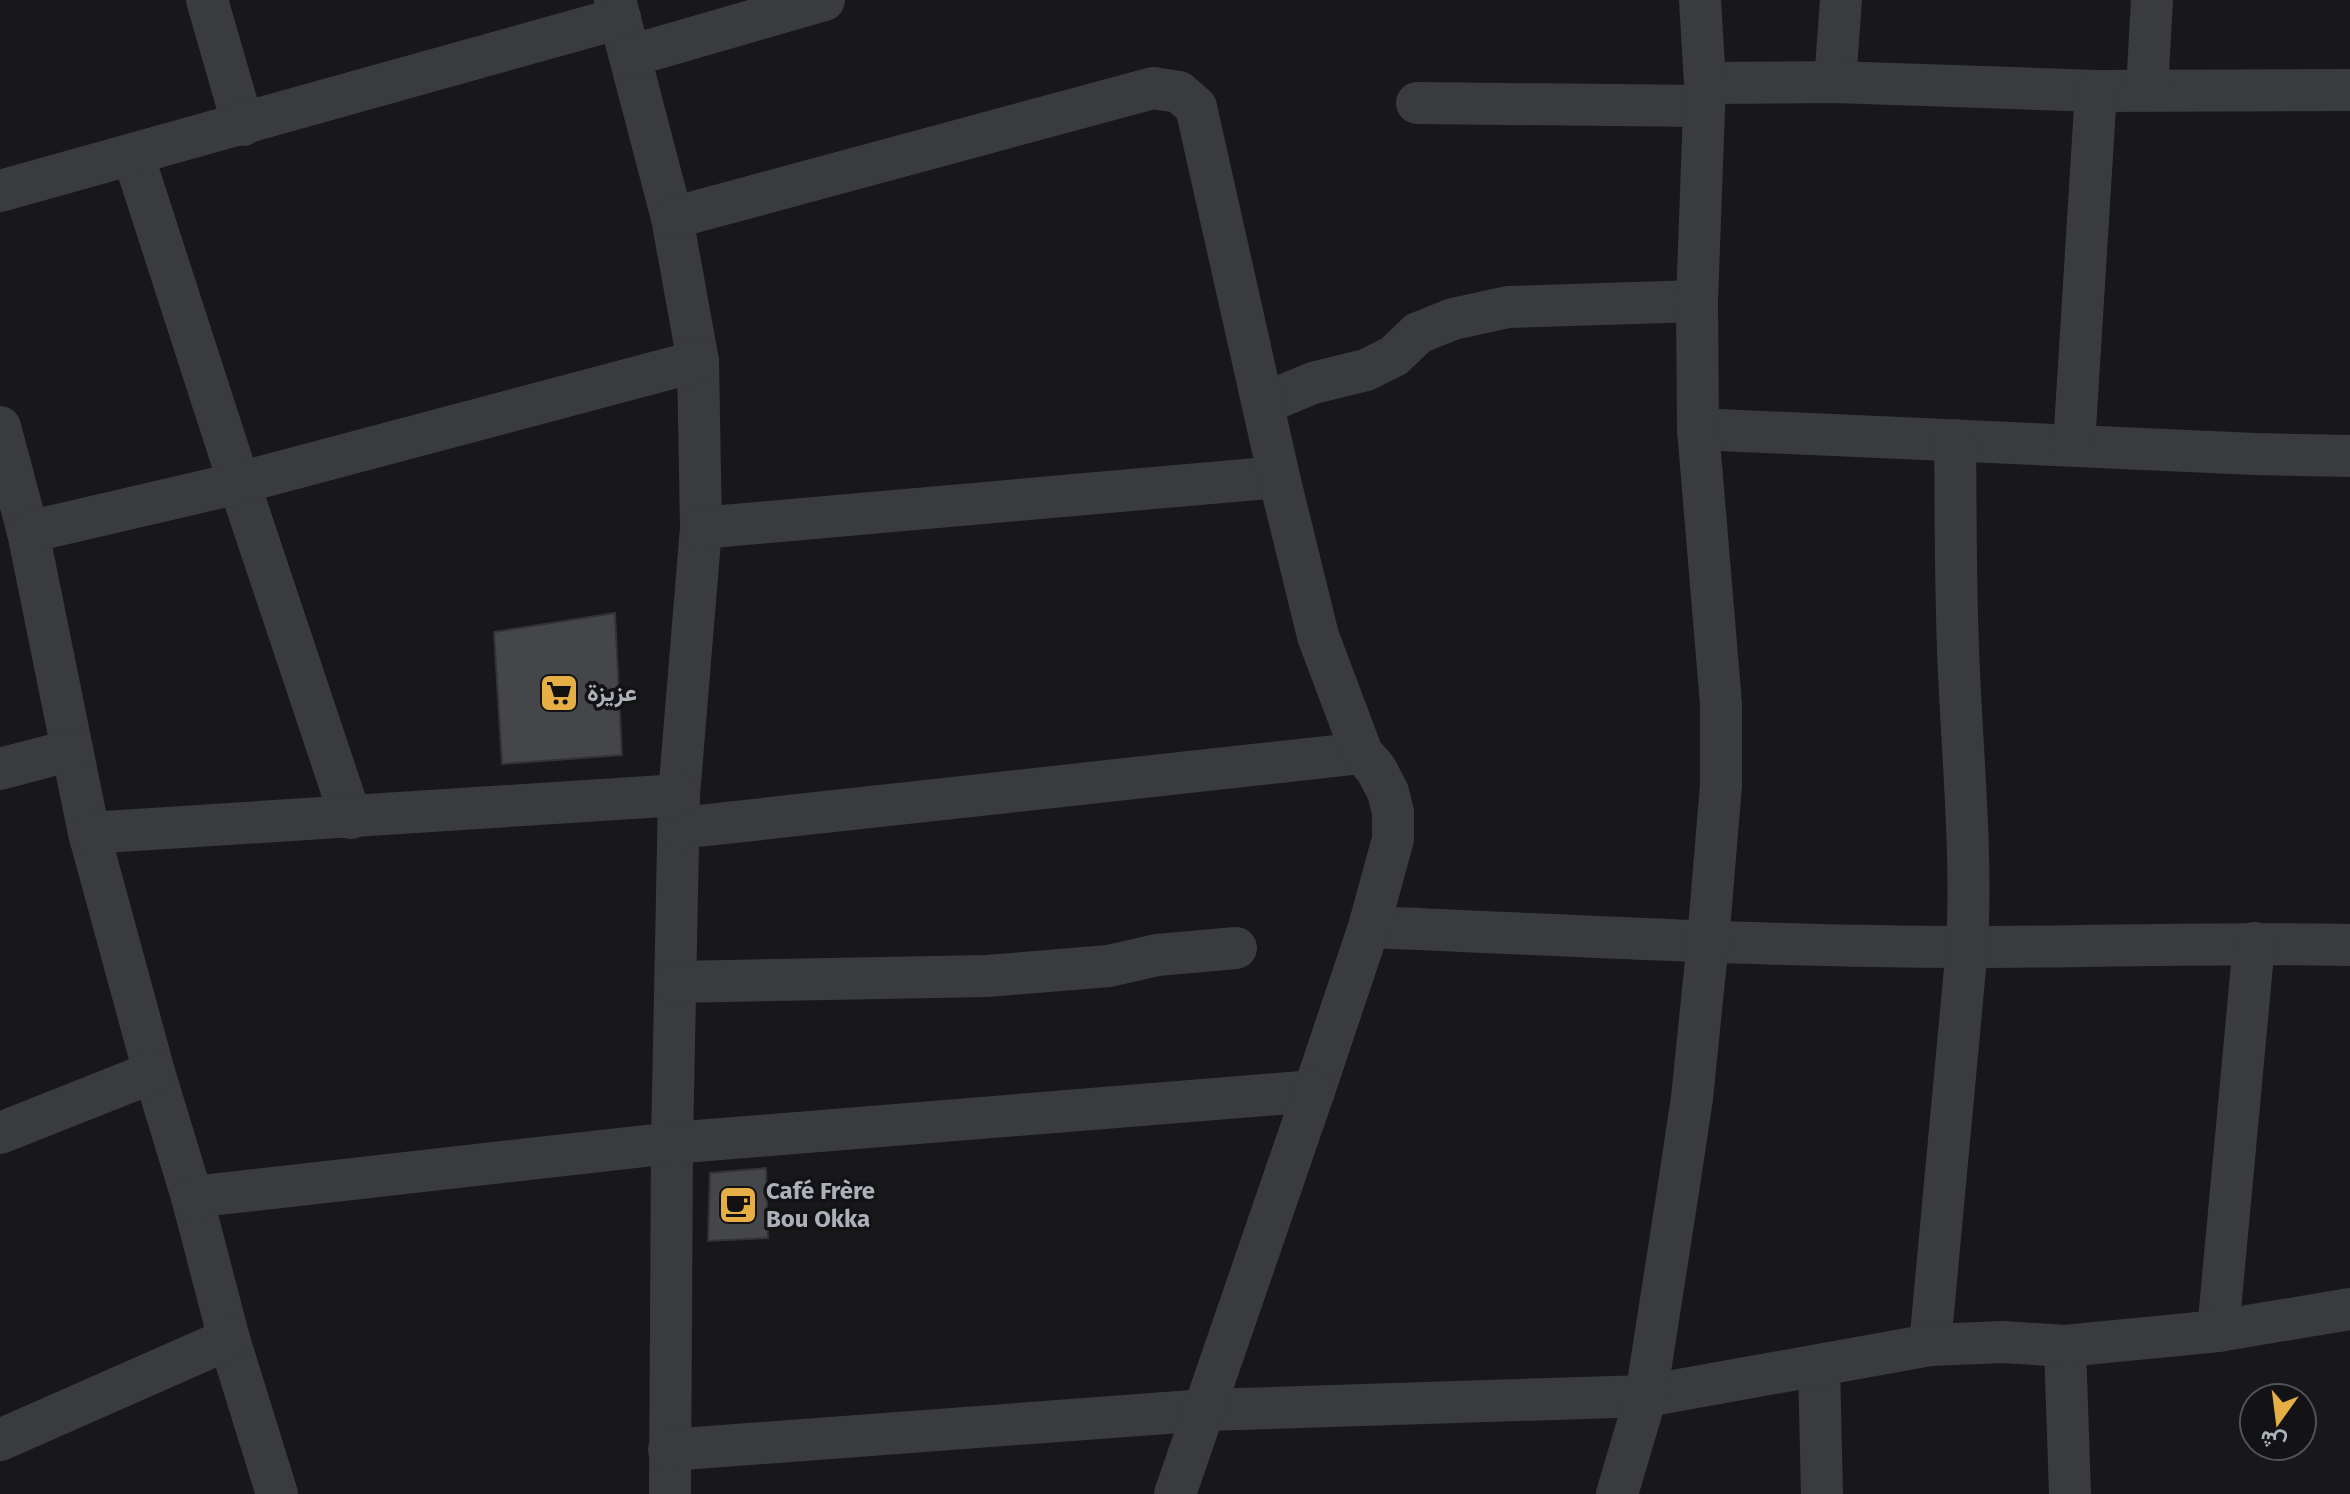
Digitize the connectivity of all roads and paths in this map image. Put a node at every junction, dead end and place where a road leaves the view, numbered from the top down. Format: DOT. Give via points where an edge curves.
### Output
graph roads {
  1 [pos="207,0"];
  2 [pos="824,0"];
  3 [pos="1700,0"];
  4 [pos="1841,0"];
  5 [pos="2152,0"];
  6 [pos="622,24"];
  7 [pos="1835,82"];
  8 [pos="2147,90"];
  9 [pos="2350,90"];
  10 [pos="2096,91"];
  11 [pos="1705,94"];
  12 [pos="1417,103"];
  13 [pos="243,125"];
  14 [pos="133,155"];
  15 [pos="0,191"];
  16 [pos="672,218"];
  17 [pos="1697,301"];
  18 [pos="698,361"];
  19 [pos="1263,404"];
  20 [pos="0,427"];
  21 [pos="1698,429"];
  22 [pos="1955,440"];
  23 [pos="2074,445"];
  24 [pos="2350,456"];
  25 [pos="1279,477"];
  26 [pos="239,483"];
  27 [pos="701,528"];
  28 [pos="28,532"];
  29 [pos="72,750"];
  30 [pos="1362,753"];
  31 [pos="0,769"];
  32 [pos="680,812"];
  33 [pos="351,818"];
  34 [pos="89,833"];
  35 [pos="1369,927"];
  36 [pos="1708,941"];
  37 [pos="2254,943"];
  38 [pos="2350,945"];
  39 [pos="1967,947"];
  40 [pos="1236,948"];
  41 [pos="676,982"];
  42 [pos="154,1072"];
  43 [pos="1314,1091"];
  44 [pos="0,1133"];
  45 [pos="672,1143"];
  46 [pos="192,1197"];
  47 [pos="2350,1309"];
  48 [pos="2218,1331"];
  49 [pos="229,1339"];
  50 [pos="1930,1345"];
  51 [pos="2065,1346"];
  52 [pos="1819,1366"];
  53 [pos="1646,1396"];
  54 [pos="1206,1410"];
  55 [pos="0,1440"];
  56 [pos="669,1450"];
  57 [pos="277,1494"];
  58 [pos="670,1494"];
  59 [pos="1175,1494"];
  60 [pos="1617,1494"];
  61 [pos="1822,1494"];
  62 [pos="2070,1494"];
  1 -- 13 [label="street"];
  2 -- 6 [label="street"];
  3 -- 11 [label="street"];
  4 -- 7 [label="street"];
  5 -- 8 [label="street"];
  6 -- 13 [label="street"];
  6 -- 16 [label="street"];
  7 -- 10 [label="street"];
  7 -- 11 [label="street"];
  8 -- 9 [label="street"];
  8 -- 10 [label="street"];
  10 -- 23 [label="street"];
  11 -- 12 [label="street"];
  11 -- 17 [label="street"];
  13 -- 14 [label="street"];
  14 -- 15 [label="street"];
  14 -- 26 [label="street"];
  16 -- 18 [label="street"];
  16 -- 19 [label="street" via="1153,88 1179,92 1196,107"];
  17 -- 19 [label="street" via="1508,307 1453,319 1418,333 1394,356 1366,370 1313,383"];
  17 -- 21 [label="street"];
  18 -- 26 [label="street"];
  18 -- 27 [label="street"];
  19 -- 25 [label="street"];
  20 -- 28 [label="street"];
  21 -- 22 [label="street"];
  21 -- 36 [label="street" via="1721,704 1721,785"];
  22 -- 23 [label="street"];
  22 -- 39 [label="street" via="1970,885"];
  23 -- 24 [label="street"];
  25 -- 27 [label="street"];
  25 -- 30 [label="street" via="1318,636"];
  26 -- 28 [label="street"];
  26 -- 33 [label="street"];
  27 -- 32 [label="street"];
  28 -- 29 [label="street"];
  29 -- 31 [label="street"];
  29 -- 34 [label="street"];
  30 -- 32 [label="street"];
  30 -- 35 [label="street" via="1376,769 1393,812 1393,839"];
  32 -- 33 [label="street"];
  32 -- 41 [label="street"];
  33 -- 34 [label="street"];
  34 -- 42 [label="street"];
  35 -- 36 [label="street"];
  35 -- 43 [label="street"];
  36 -- 39 [label="street"];
  36 -- 53 [label="street" via="1692,1098"];
  37 -- 38 [label="street"];
  37 -- 39 [label="street"];
  37 -- 48 [label="street"];
  39 -- 50 [label="street"];
  40 -- 41 [label="street" via="987,976"];
  41 -- 45 [label="street"];
  42 -- 44 [label="street"];
  42 -- 46 [label="street"];
  43 -- 45 [label="street"];
  43 -- 54 [label="street"];
  45 -- 46 [label="street"];
  45 -- 56 [label="street"];
  46 -- 49 [label="street"];
  47 -- 48 [label="street"];
  48 -- 51 [label="street"];
  49 -- 55 [label="street"];
  49 -- 57 [label="street"];
  50 -- 51 [label="street"];
  50 -- 52 [label="street"];
  51 -- 62 [label="street"];
  52 -- 53 [label="street"];
  52 -- 61 [label="street"];
  53 -- 54 [label="street"];
  53 -- 60 [label="street"];
  54 -- 56 [label="street"];
  54 -- 59 [label="street"];
  56 -- 58 [label="street"];
}
